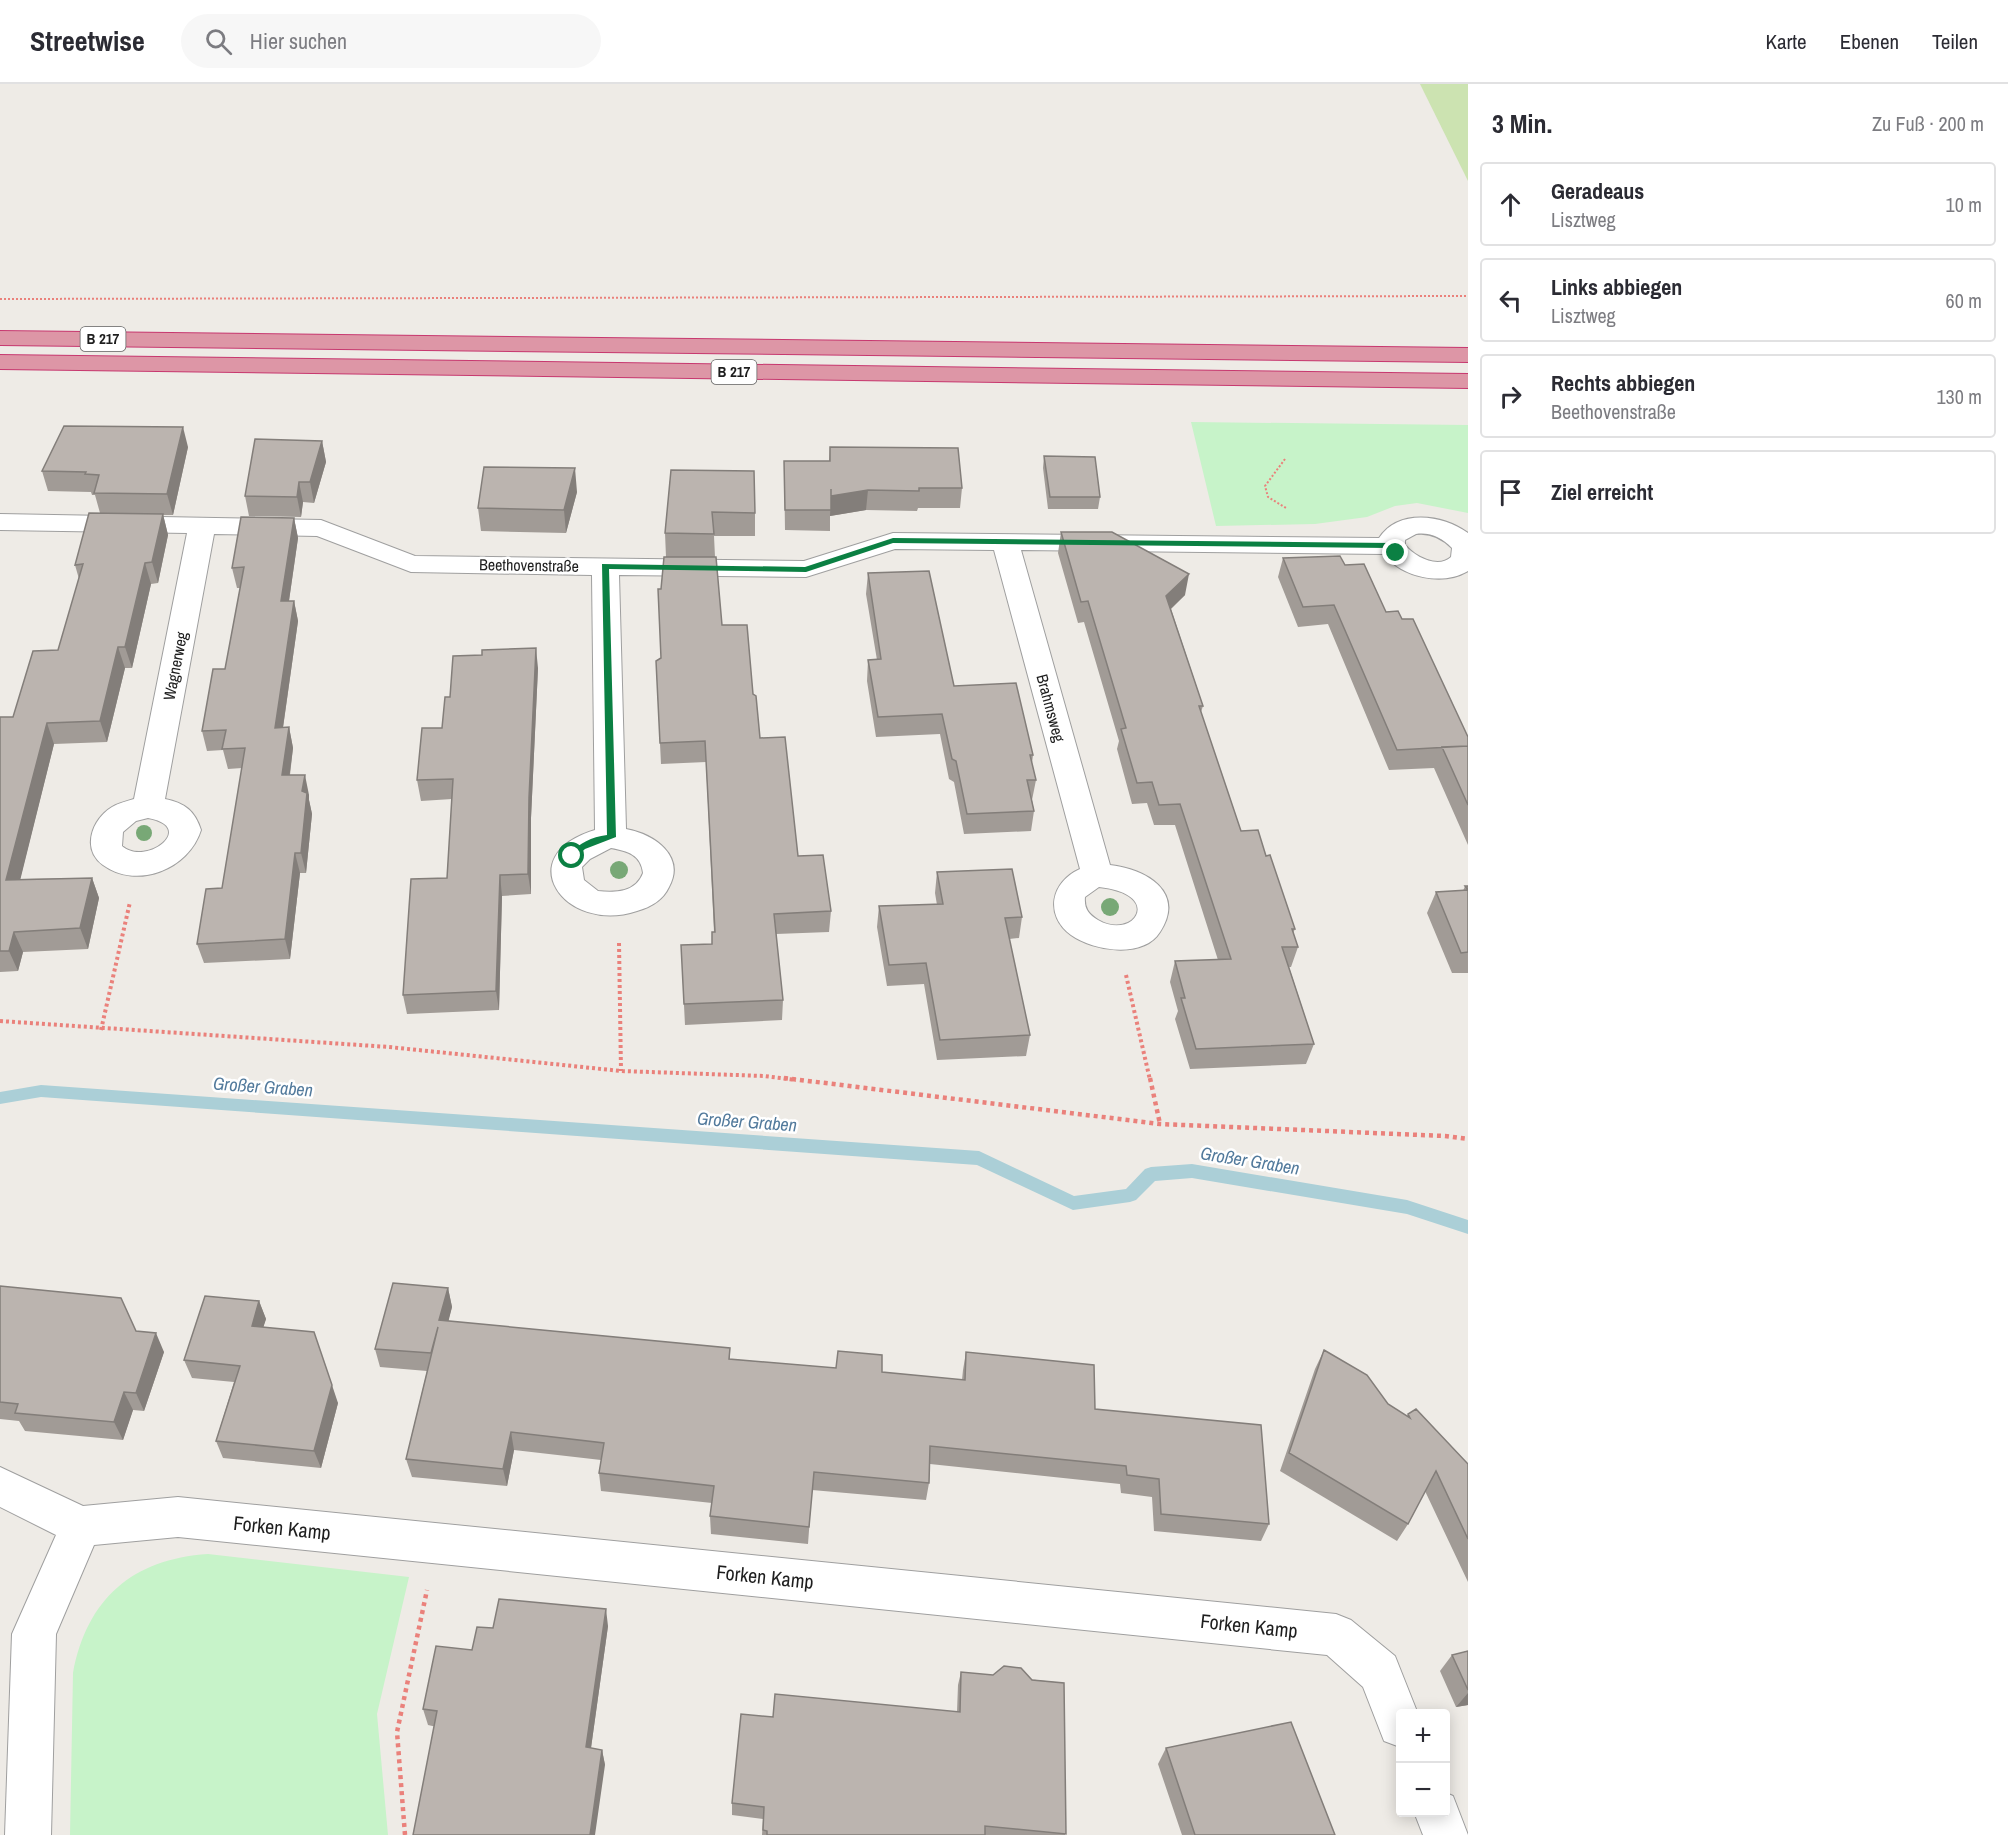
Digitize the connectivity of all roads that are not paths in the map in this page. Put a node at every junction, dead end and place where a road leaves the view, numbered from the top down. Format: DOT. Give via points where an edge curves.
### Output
graph roads {
  1 [pos="0,338"];
  2 [pos="1468,355"];
  3 [pos="0,362"];
  4 [pos="1468,381"];
  5 [pos="0,522"];
  6 [pos="202,525"];
  7 [pos="1005,541"];
  8 [pos="1392,546"];
  9 [pos="1464,562"];
  10 [pos="604,566"];
  11 [pos="148,807"];
  12 [pos="611,837"];
  13 [pos="1097,875"];
  14 [pos="0,1486"];
  15 [pos="81,1526"];
  16 [pos="1396,1713"];
  17 [pos="1439,1817"];
  18 [pos="28,1835"];
  19 [pos="1446,1835"];
  1 -- 2 [label="highway, B 217"];
  3 -- 4 [label="highway, B 217"];
  5 -- 6 [label="street, Beethovenstraße"];
  6 -- 10 [label="street, Beethovenstraße" via="321,528 411,564"];
  6 -- 11 [label="street, Wagnerweg"];
  7 -- 8 [label="street, Beethovenstraße"];
  7 -- 10 [label="street, Beethovenstraße" via="893,541 806,569"];
  7 -- 13 [label="street, Brahmsweg"];
  8 -- 9 [label="street" via="1404,561 1428,570"];
  8 -- 9 [label="street" via="1392,538 1404,528 1428,525 1452,533"];
  10 -- 12 [label="street"];
  11 -- 11 [label="street" via="121,816 105,834 104,843 116,859 139,864 156,861 169,855 186,837 183,818 174,811"];
  12 -- 12 [label="street" via="630,838 645,845 656,855 660,868 658,881 649,893 618,905 584,899 567,879 566,868 572,856 596,840"];
  13 -- 13 [label="street" via="1129,879 1143,887 1155,910 1152,922 1143,931 1117,938 1099,935 1087,930 1071,913 1070,894 1085,879"];
  14 -- 15 [label="street"];
  15 -- 16 [label="street, Forken Kamp" via="178,1517 1336,1635 1379,1672"];
  15 -- 18 [label="street" via="34,1634"];
  17 -- 19 [label="street"];
}
